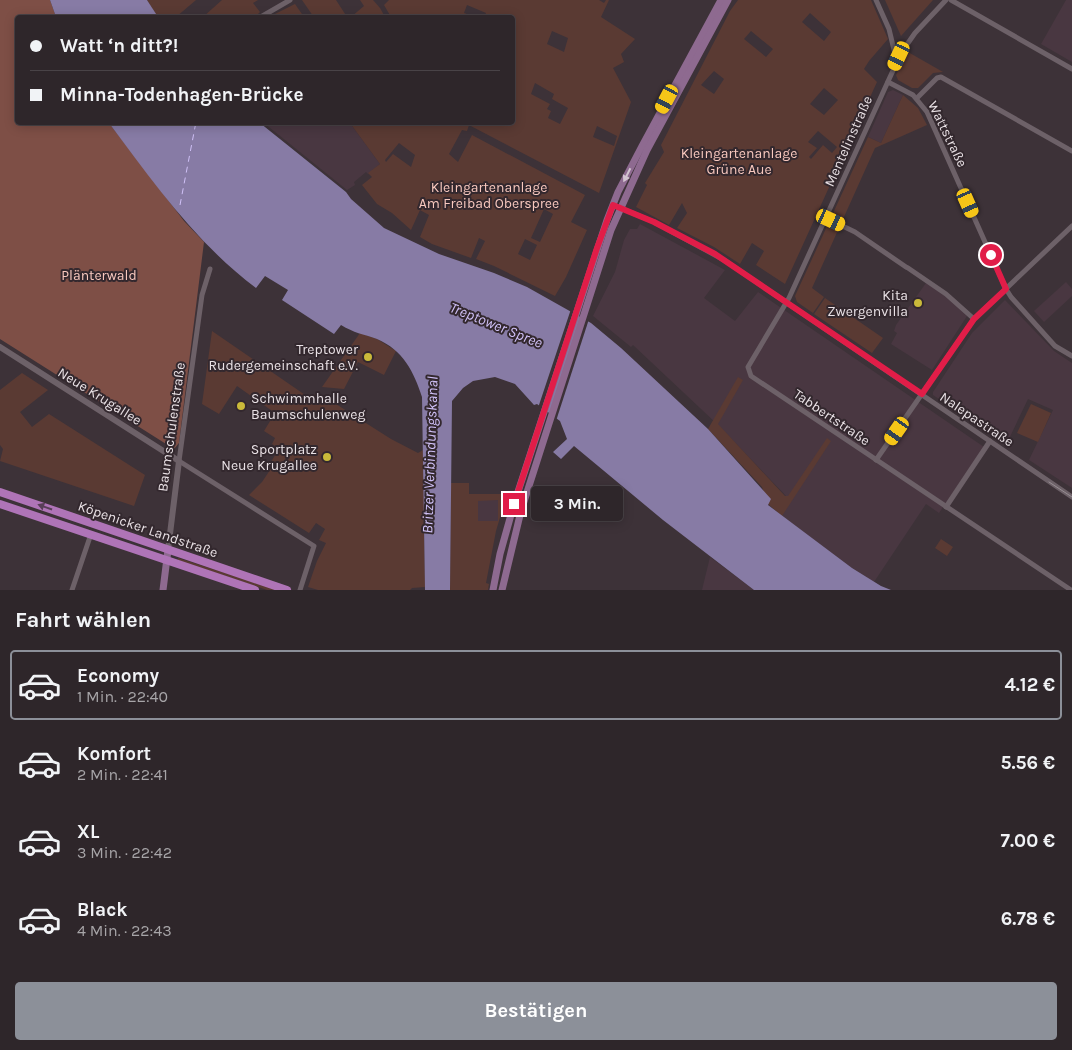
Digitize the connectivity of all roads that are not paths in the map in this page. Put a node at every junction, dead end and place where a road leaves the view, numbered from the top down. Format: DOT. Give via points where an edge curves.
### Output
graph roads {
  1 [pos="290,0"];
  2 [pos="721,0"];
  3 [pos="728,0"];
  4 [pos="876,0"];
  5 [pos="946,0"];
  6 [pos="951,0"];
  7 [pos="264,15"];
  8 [pos="899,56"];
  9 [pos="1072,69"];
  10 [pos="888,82"];
  11 [pos="917,98"];
  12 [pos="1072,151"];
  13 [pos="617,206"];
  14 [pos="826,218"];
  15 [pos="1072,226"];
  16 [pos="210,269"];
  17 [pos="1006,289"];
  18 [pos="786,302"];
  19 [pos="974,319"];
  20 [pos="0,347"];
  21 [pos="1072,356"];
  22 [pos="922,394"];
  23 [pos="990,441"];
  24 [pos="876,460"];
  25 [pos="179,461"];
  26 [pos="0,492"];
  27 [pos="1072,497"];
  28 [pos="0,504"];
  29 [pos="946,507"];
  30 [pos="91,534"];
  31 [pos="168,550"];
  32 [pos="167,559"];
  33 [pos="72,590"];
  34 [pos="163,590"];
  35 [pos="256,590"];
  36 [pos="287,590"];
  37 [pos="300,590"];
  38 [pos="494,590"];
  39 [pos="502,590"];
  40 [pos="1071,590"];
  1 -- 7 [label="street"];
  2 -- 13 [label="main road, one-way" via="642,146"];
  3 -- 13 [label="main road"];
  4 -- 8 [label="street" via="889,29 895,54"];
  5 -- 8 [label="street, Mentelinstraße" via="911,37"];
  6 -- 9 [label="street"];
  8 -- 10 [label="street, Mentelinstraße"];
  10 -- 11 [label="street, Wattstraße"];
  10 -- 14 [label="street, Mentelinstraße"];
  11 -- 12 [label="street" via="941,77"];
  11 -- 17 [label="street, Wattstraße" via="936,131"];
  13 -- 18 [label="street, Nalepastraße" via="715,254"];
  13 -- 38 [label="main road" via="587,278 516,496"];
  13 -- 39 [label="main road" via="521,511"];
  14 -- 18 [label="street, Mentelinstraße"];
  14 -- 19 [label="street" via="855,232 946,294"];
  15 -- 17 [label="street"];
  16 -- 25 [label="street, Baumschulenstraße" via="202,295"];
  17 -- 19 [label="street"];
  17 -- 21 [label="street, Wattstraße" via="1055,346"];
  18 -- 22 [label="street, Nalepastraße"];
  18 -- 24 [label="street, Tabbertstraße" via="748,367 751,376"];
  19 -- 22 [label="street"];
  20 -- 25 [label="street, Neue Krugallee"];
  22 -- 23 [label="street, Nalepastraße"];
  22 -- 24 [label="street"];
  23 -- 27 [label="street, Nalepastraße"];
  23 -- 29 [label="street"];
  24 -- 29 [label="street, Tabbertstraße"];
  25 -- 31 [label="street, Baumschulenstraße"];
  25 -- 37 [label="street, Neue Krugallee" via="314,546"];
  31 -- 26 [label="main road, Köpenicker Landstraße, one-way"];
  28 -- 30 [label="main road, Köpenicker Landstraße"];
  29 -- 40 [label="street, Tabbertstraße"];
  30 -- 32 [label="main road, Köpenicker Landstraße"];
  30 -- 33 [label="street"];
  31 -- 32 [label="main road, Baumschulenstraße"];
  31 -- 36 [label="main road, Köpenicker Landstraße"];
  32 -- 34 [label="main road, Baumschulenstraße"];
  32 -- 35 [label="main road, Köpenicker Landstraße"];
}
